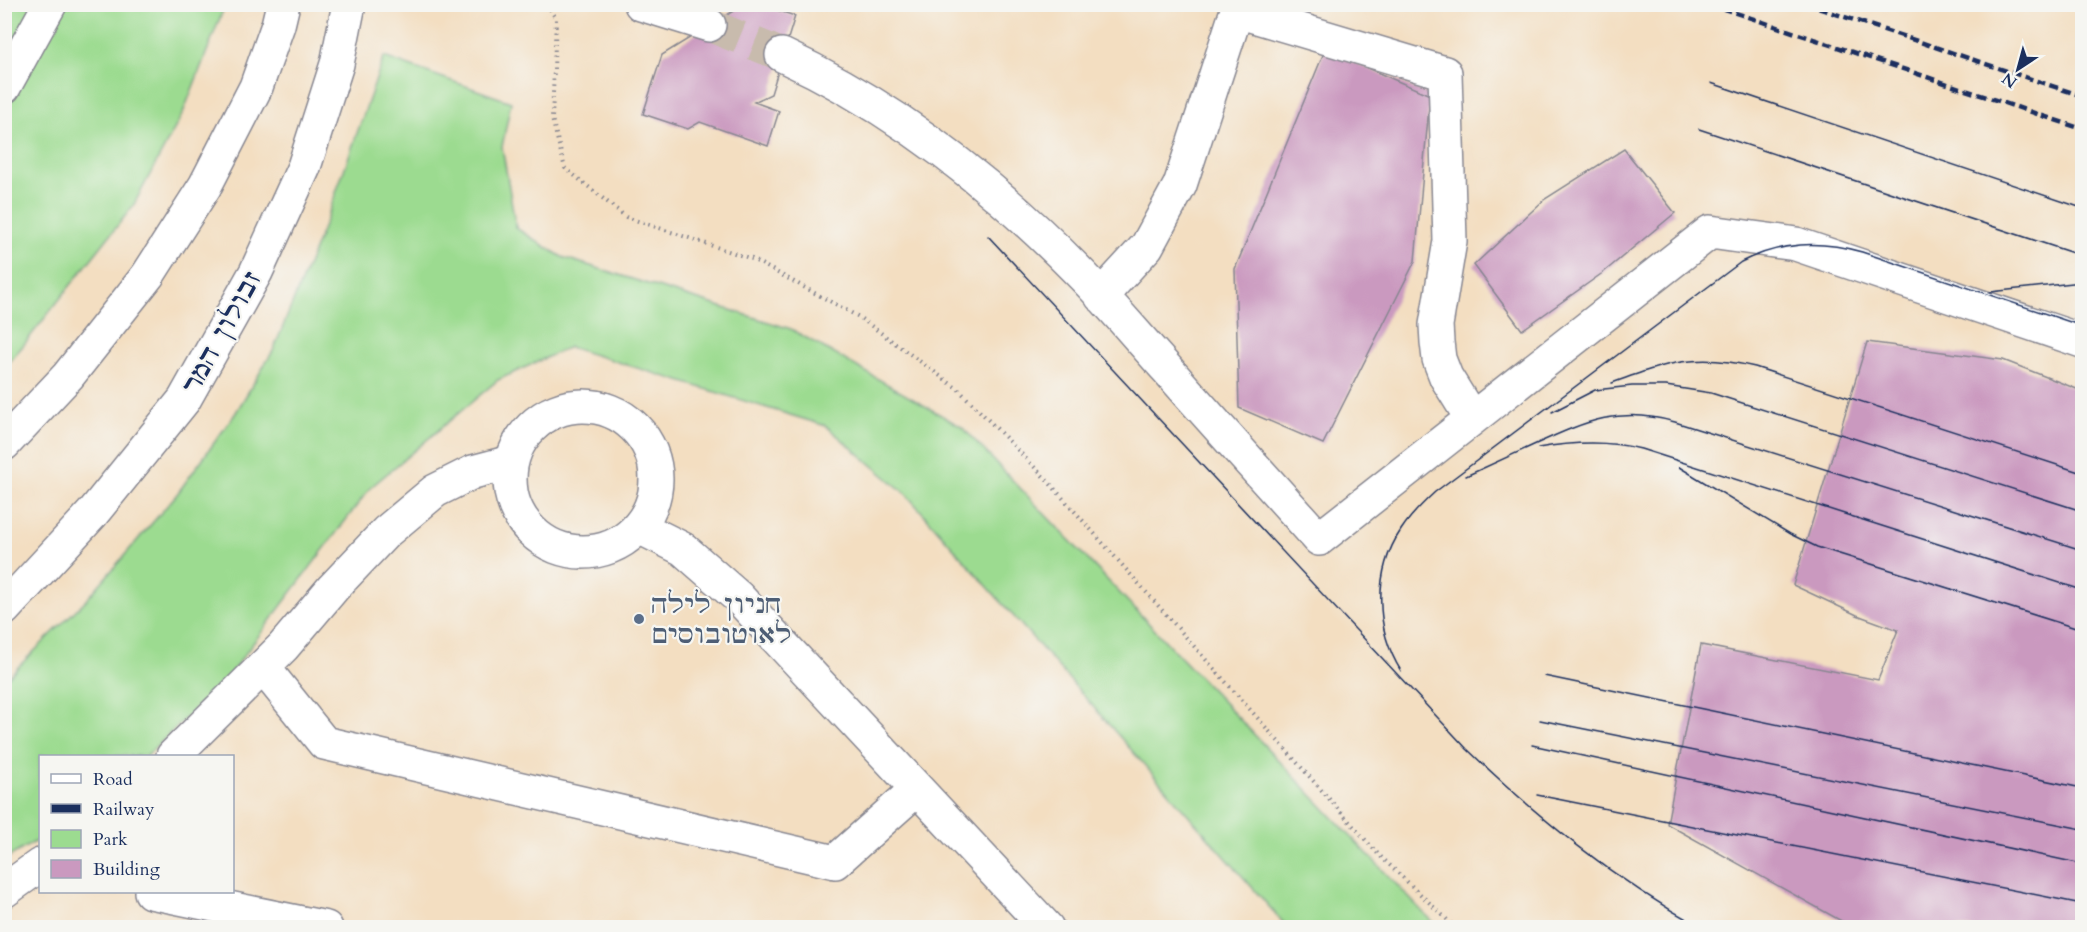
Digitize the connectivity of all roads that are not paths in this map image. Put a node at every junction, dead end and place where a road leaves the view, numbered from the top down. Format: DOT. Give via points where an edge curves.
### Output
graph roads {
  1 [pos="50,4"];
  2 [pos="349,4"];
  3 [pos="641,4"];
  4 [pos="1238,8"];
  5 [pos="280,15"];
  6 [pos="709,25"];
  7 [pos="782,55"];
  8 [pos="4,87"];
  9 [pos="1101,296"];
  10 [pos="2082,341"];
  11 [pos="1472,419"];
  12 [pos="4,444"];
  13 [pos="511,462"];
  14 [pos="639,527"];
  15 [pos="4,609"];
  16 [pos="263,667"];
  17 [pos="174,755"];
  18 [pos="917,789"];
  19 [pos="39,867"];
  20 [pos="4,891"];
  21 [pos="161,893"];
  22 [pos="326,927"];
  23 [pos="1047,927"];
  1 -- 8 [label="main road"];
  2 -- 15 [label="main road, זבולון המר" via="337,64 304,167 261,262 184,400 92,514"];
  3 -- 6 [label="main road"];
  4 -- 9 [label="main road" via="1180,185 1147,246"];
  4 -- 11 [label="main road" via="1445,74 1450,241 1437,317 1437,342 1446,377"];
  5 -- 12 [label="main road" via="256,87 205,186 148,274 68,376"];
  7 -- 9 [label="main road" via="867,99 950,155 1020,215"];
  9 -- 11 [label="main road" via="1319,539"];
  10 -- 11 [label="main road" via="1796,244 1710,232"];
  13 -- 14 [label="main road" via="510,486 516,510 530,529 549,544 573,552 597,551 620,543"];
  13 -- 14 [label="main road" via="519,441 552,411 573,405 596,406 617,413 635,426 656,465 651,509"];
  13 -- 16 [label="main road" via="473,472 435,491 386,532"];
  14 -- 18 [label="main road" via="683,549 738,597"];
  16 -- 17 [label="main road"];
  16 -- 18 [label="main road" via="324,743 835,862"];
  18 -- 23 [label="main road"];
  19 -- 20 [label="main road"];
  21 -- 22 [label="main road"];
}
